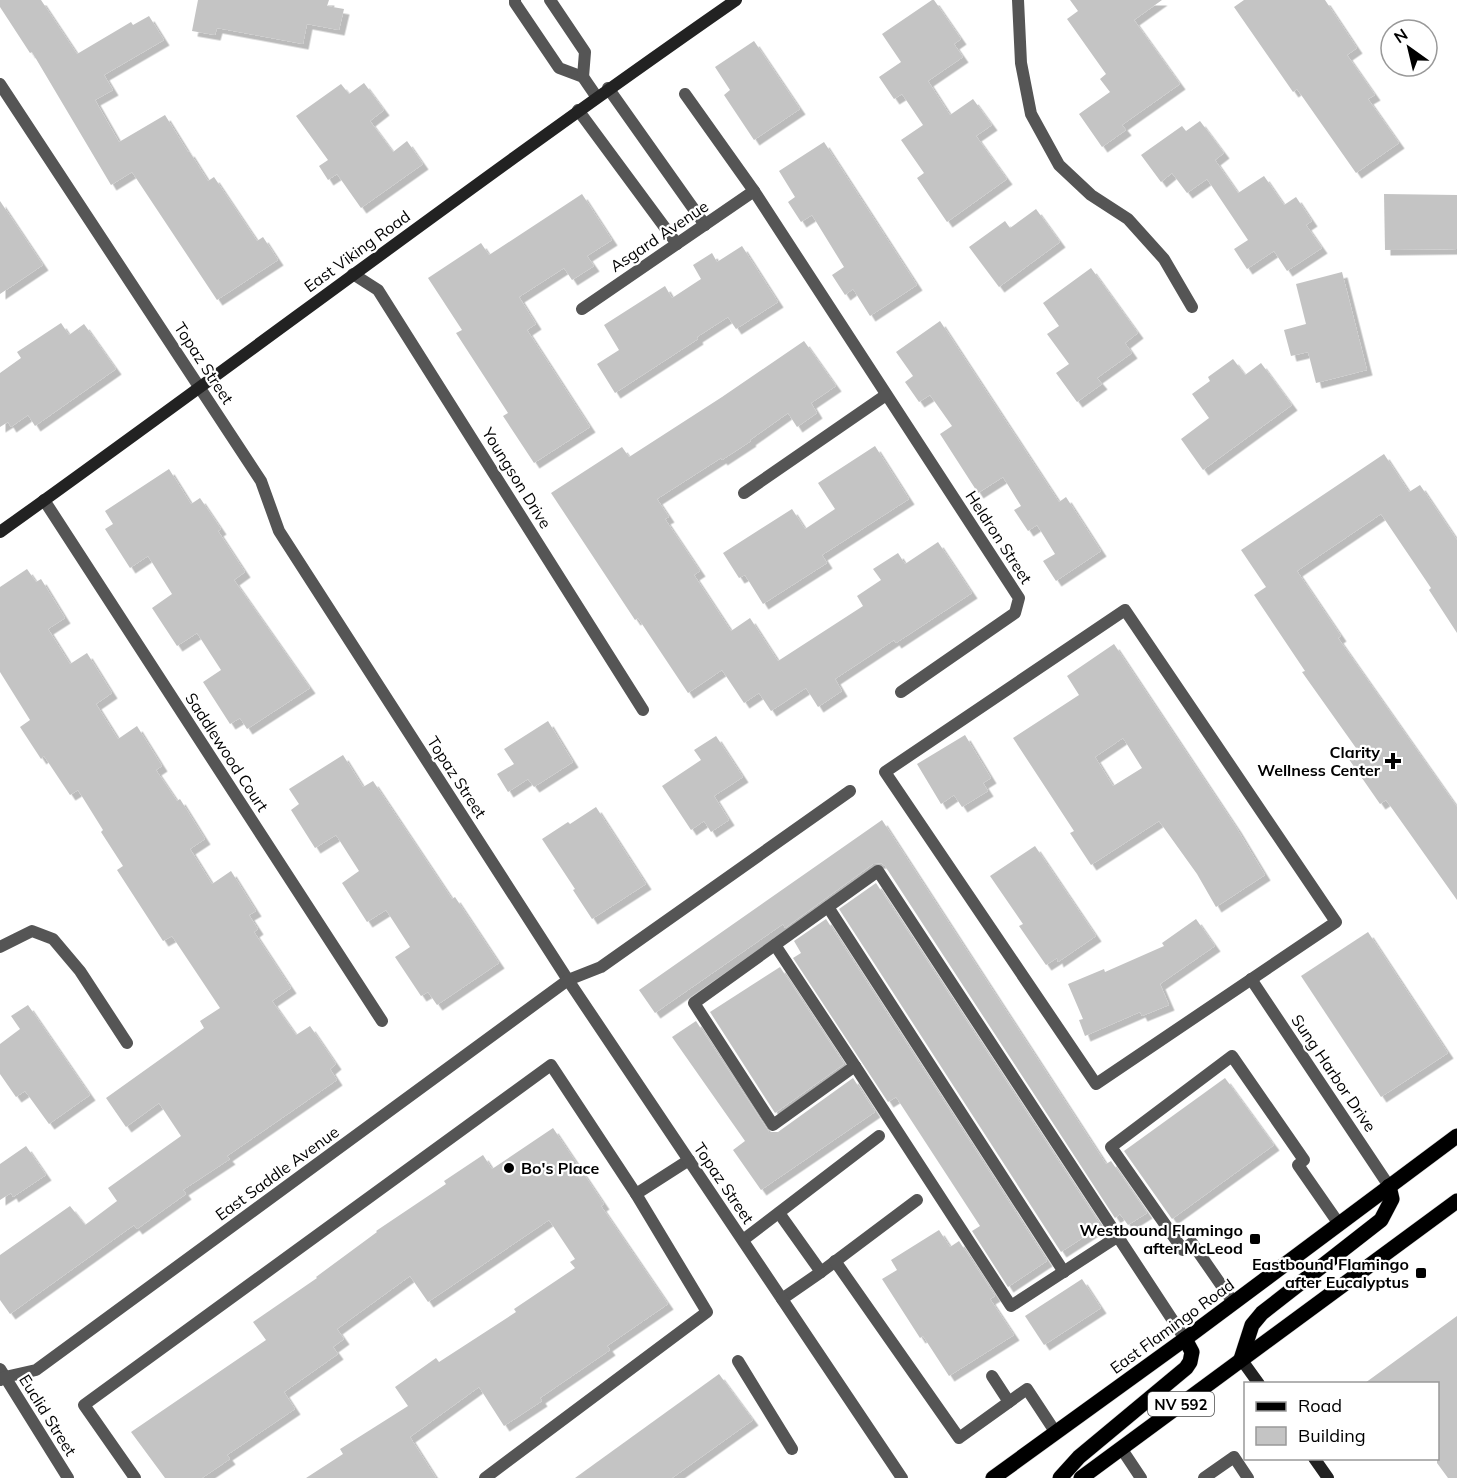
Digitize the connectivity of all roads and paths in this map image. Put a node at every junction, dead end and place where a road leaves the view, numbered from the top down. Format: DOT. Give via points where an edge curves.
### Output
graph roads {
  1 [pos="515,0"];
  2 [pos="550,0"];
  3 [pos="736,0"];
  4 [pos="1018,0"];
  5 [pos="583,78"];
  6 [pos="0,84"];
  7 [pos="608,88"];
  8 [pos="685,94"];
  9 [pos="596,96"];
  10 [pos="579,110"];
  11 [pos="754,191"];
  12 [pos="705,225"];
  13 [pos="677,244"];
  14 [pos="353,274"];
  15 [pos="1192,307"];
  16 [pos="582,309"];
  17 [pos="200,388"];
  18 [pos="886,395"];
  19 [pos="744,493"];
  20 [pos="44,500"];
  21 [pos="0,532"];
  22 [pos="901,692"];
  23 [pos="643,710"];
  24 [pos="850,791"];
  25 [pos="828,907"];
  26 [pos="775,945"];
  27 [pos="0,947"];
  28 [pos="1251,979"];
  29 [pos="568,980"];
  30 [pos="382,1021"];
  31 [pos="127,1043"];
  32 [pos="855,1066"];
  33 [pos="879,1136"];
  34 [pos="1457,1136"];
  35 [pos="689,1160"];
  36 [pos="1389,1186"];
  37 [pos="636,1194"];
  38 [pos="917,1200"];
  39 [pos="1457,1201"];
  40 [pos="779,1213"];
  41 [pos="1339,1224"];
  42 [pos="1117,1237"];
  43 [pos="742,1240"];
  44 [pos="835,1261"];
  45 [pos="820,1272"];
  46 [pos="1064,1272"];
  47 [pos="782,1299"];
  48 [pos="1233,1302"];
  49 [pos="1185,1339"];
  50 [pos="1241,1359"];
  51 [pos="738,1361"];
  52 [pos="2,1375"];
  53 [pos="992,1376"];
  54 [pos="1258,1382"];
  55 [pos="1010,1402"];
  56 [pos="1056,1432"];
  57 [pos="1121,1448"];
  58 [pos="792,1449"];
  59 [pos="1316,1460"];
  60 [pos="493,1476"];
  61 [pos="68,1478"];
  62 [pos="135,1478"];
  63 [pos="902,1478"];
  64 [pos="993,1478"];
  65 [pos="1060,1478"];
  66 [pos="1081,1478"];
  67 [pos="1141,1478"];
  68 [pos="1204,1478"];
  69 [pos="1248,1478"];
  70 [pos="1329,1478"];
  1 -- 5 [label="street" via="559,68"];
  2 -- 5 [label="street" via="585,52"];
  3 -- 7 [label="street, East Viking Road"];
  4 -- 15 [label="street" via="1021,63 1030,114 1059,165 1091,195 1128,219 1164,259"];
  5 -- 9 [label="street"];
  6 -- 17 [label="street, Topaz Street"];
  7 -- 9 [label="street, East Viking Road"];
  7 -- 12 [label="street"];
  8 -- 11 [label="street, Heldron Street"];
  9 -- 10 [label="street, East Viking Road"];
  10 -- 13 [label="street"];
  10 -- 14 [label="street, East Viking Road"];
  11 -- 12 [label="street, Asgard Avenue"];
  11 -- 18 [label="street, Heldron Street"];
  12 -- 13 [label="street, Asgard Avenue"];
  13 -- 16 [label="street, Asgard Avenue"];
  14 -- 17 [label="street, East Viking Road"];
  14 -- 23 [label="street, Youngson Drive" via="378,290"];
  17 -- 20 [label="street, East Viking Road"];
  17 -- 29 [label="street, Topaz Street" via="261,481 279,531"];
  18 -- 19 [label="street"];
  18 -- 22 [label="street, Heldron Street" via="1019,598 1015,613"];
  20 -- 21 [label="street, East Viking Road"];
  20 -- 30 [label="street, Saddlewood Court"];
  24 -- 29 [label="street, East Saddle Avenue" via="602,967"];
  25 -- 26 [label="street"];
  25 -- 42 [label="street" via="878,871"];
  25 -- 46 [label="street"];
  26 -- 32 [label="street"];
  26 -- 32 [label="street" via="694,1003 773,1125"];
  27 -- 31 [label="street" via="33,931 53,939 80,971"];
  28 -- 28 [label="street" via="1096,1084 885,772 1125,610 1335,922"];
  28 -- 36 [label="street, Sung Harbor Drive"];
  29 -- 35 [label="street, Topaz Street"];
  29 -- 52 [label="street, East Saddle Avenue" via="36,1370"];
  32 -- 46 [label="street" via="1011,1306"];
  33 -- 40 [label="street"];
  34 -- 36 [label="main road, East Flamingo Road / NV 592"];
  35 -- 37 [label="street"];
  35 -- 43 [label="street, Topaz Street"];
  36 -- 41 [label="main road, East Flamingo Road / NV 592"];
  36 -- 50 [label="main road" via="1392,1199 1381,1220 1262,1313 1252,1325"];
  37 -- 60 [label="street" via="707,1312"];
  37 -- 62 [label="street" via="551,1065 84,1405"];
  38 -- 44 [label="street"];
  39 -- 50 [label="main road, NV 592"];
  40 -- 43 [label="street"];
  40 -- 45 [label="street"];
  41 -- 48 [label="main road, East Flamingo Road / NV 592"];
  41 -- 48 [label="street" via="1298,1165 1304,1160 1232,1056 1110,1147 1183,1250 1192,1243"];
  42 -- 46 [label="street"];
  42 -- 49 [label="street"];
  43 -- 47 [label="street, Topaz Street"];
  44 -- 45 [label="street"];
  44 -- 55 [label="street" via="959,1438"];
  45 -- 47 [label="street"];
  47 -- 63 [label="street, Topaz Street"];
  48 -- 49 [label="main road, East Flamingo Road / NV 592"];
  49 -- 56 [label="main road, East Flamingo Road / NV 592"];
  49 -- 65 [label="main road" via="1192,1352 1186,1368 1079,1457"];
  50 -- 54 [label="street"];
  50 -- 57 [label="main road, NV 592"];
  51 -- 58 [label="street"];
  52 -- 61 [label="street, Euclid Street"];
  53 -- 55 [label="street"];
  55 -- 56 [label="street" via="1027,1389"];
  56 -- 64 [label="main road, East Flamingo Road / NV 592"];
  57 -- 66 [label="main road, NV 592"];
  57 -- 67 [label="street"];
  59 -- 70 [label="street"];
  68 -- 69 [label="street" via="1234,1457"];
}
